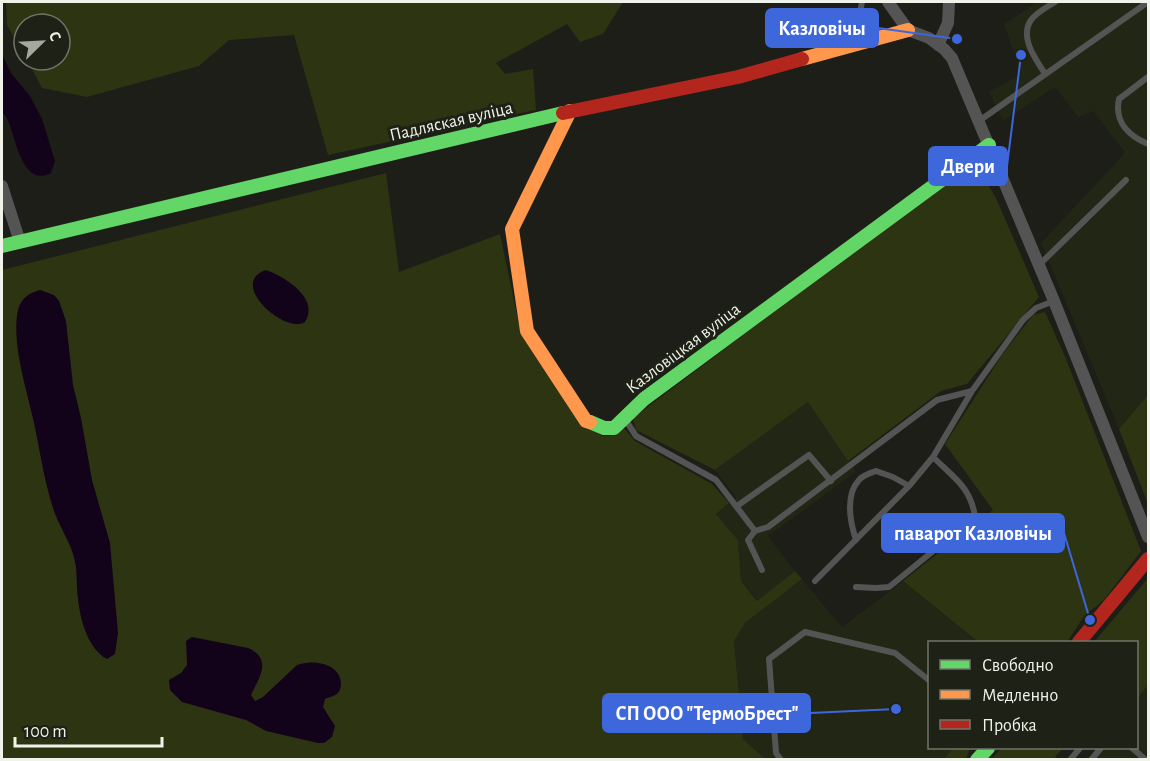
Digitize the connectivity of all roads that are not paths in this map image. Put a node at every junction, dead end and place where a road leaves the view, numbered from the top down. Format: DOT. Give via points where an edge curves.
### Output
graph roads {
  1 [pos="862,2"];
  2 [pos="888,2"];
  3 [pos="949,2"];
  4 [pos="1055,2"];
  5 [pos="1149,2"];
  6 [pos="858,24"];
  7 [pos="801,25"];
  8 [pos="908,30"];
  9 [pos="891,35"];
  10 [pos="938,45"];
  11 [pos="853,46"];
  12 [pos="1045,74"];
  13 [pos="1149,77"];
  14 [pos="570,111"];
  15 [pos="979,121"];
  16 [pos="1149,144"];
  17 [pos="989,145"];
  18 [pos="1126,180"];
  19 [pos="2,186"];
  20 [pos="4,200"];
  21 [pos="20,242"];
  22 [pos="2,246"];
  23 [pos="1039,265"];
  24 [pos="1054,301"];
  25 [pos="972,390"];
  26 [pos="624,419"];
  27 [pos="933,457"];
  28 [pos="831,481"];
  29 [pos="909,486"];
  30 [pos="737,506"];
  31 [pos="755,531"];
  32 [pos="1149,537"];
  33 [pos="856,540"];
  34 [pos="1149,559"];
  35 [pos="762,570"];
  36 [pos="815,581"];
  37 [pos="856,587"];
  38 [pos="1080,641"];
  39 [pos="928,679"];
  40 [pos="781,759"];
  1 -- 6 [label="lane"];
  2 -- 8 [label="street"];
  3 -- 10 [label="street" via="950,15"];
  4 -- 12 [label="lane" via="1031,20 1027,35 1030,50"];
  5 -- 12 [label="lane"];
  6 -- 7 [label="lane"];
  6 -- 9 [label="lane"];
  6 -- 11 [label="lane"];
  8 -- 9 [label="street, Падляская вуліца"];
  8 -- 10 [label="street"];
  9 -- 11 [label="street, Падляская вуліца"];
  10 -- 15 [label="street" via="952,58"];
  11 -- 14 [label="street, Падляская вуліца" via="738,77"];
  12 -- 15 [label="lane"];
  13 -- 16 [label="lane" via="1119,99 1117,107 1125,129"];
  14 -- 21 [label="street, Падляская вуліца"];
  14 -- 26 [label="street, Казловіцкая вуліца" via="512,229 527,331 586,421 614,428"];
  15 -- 17 [label="street"];
  17 -- 23 [label="street"];
  17 -- 26 [label="street, Казловіцкая вуліца" via="644,399"];
  18 -- 23 [label="lane"];
  19 -- 20 [label="street"];
  20 -- 21 [label="street"];
  21 -- 22 [label="street, Падляская вуліца"];
  23 -- 24 [label="street"];
  24 -- 25 [label="lane" via="1036,308 1023,320"];
  24 -- 32 [label="street"];
  25 -- 27 [label="lane"];
  25 -- 28 [label="lane" via="937,400"];
  26 -- 30 [label="lane" via="636,436 716,480"];
  27 -- 29 [label="lane"];
  27 -- 37 [label="lane" via="965,489 973,502 975,517 889,586"];
  28 -- 30 [label="lane" via="809,455"];
  28 -- 31 [label="lane" via="768,527"];
  29 -- 33 [label="lane"];
  29 -- 33 [label="lane" via="876,471 861,478 852,491 850,506"];
  30 -- 31 [label="lane"];
  31 -- 35 [label="lane" via="748,540"];
  33 -- 36 [label="lane"];
  34 -- 38 [label="street"];
  39 -- 40 [label="lane" via="895,653 805,632 769,659 776,753"];
}
